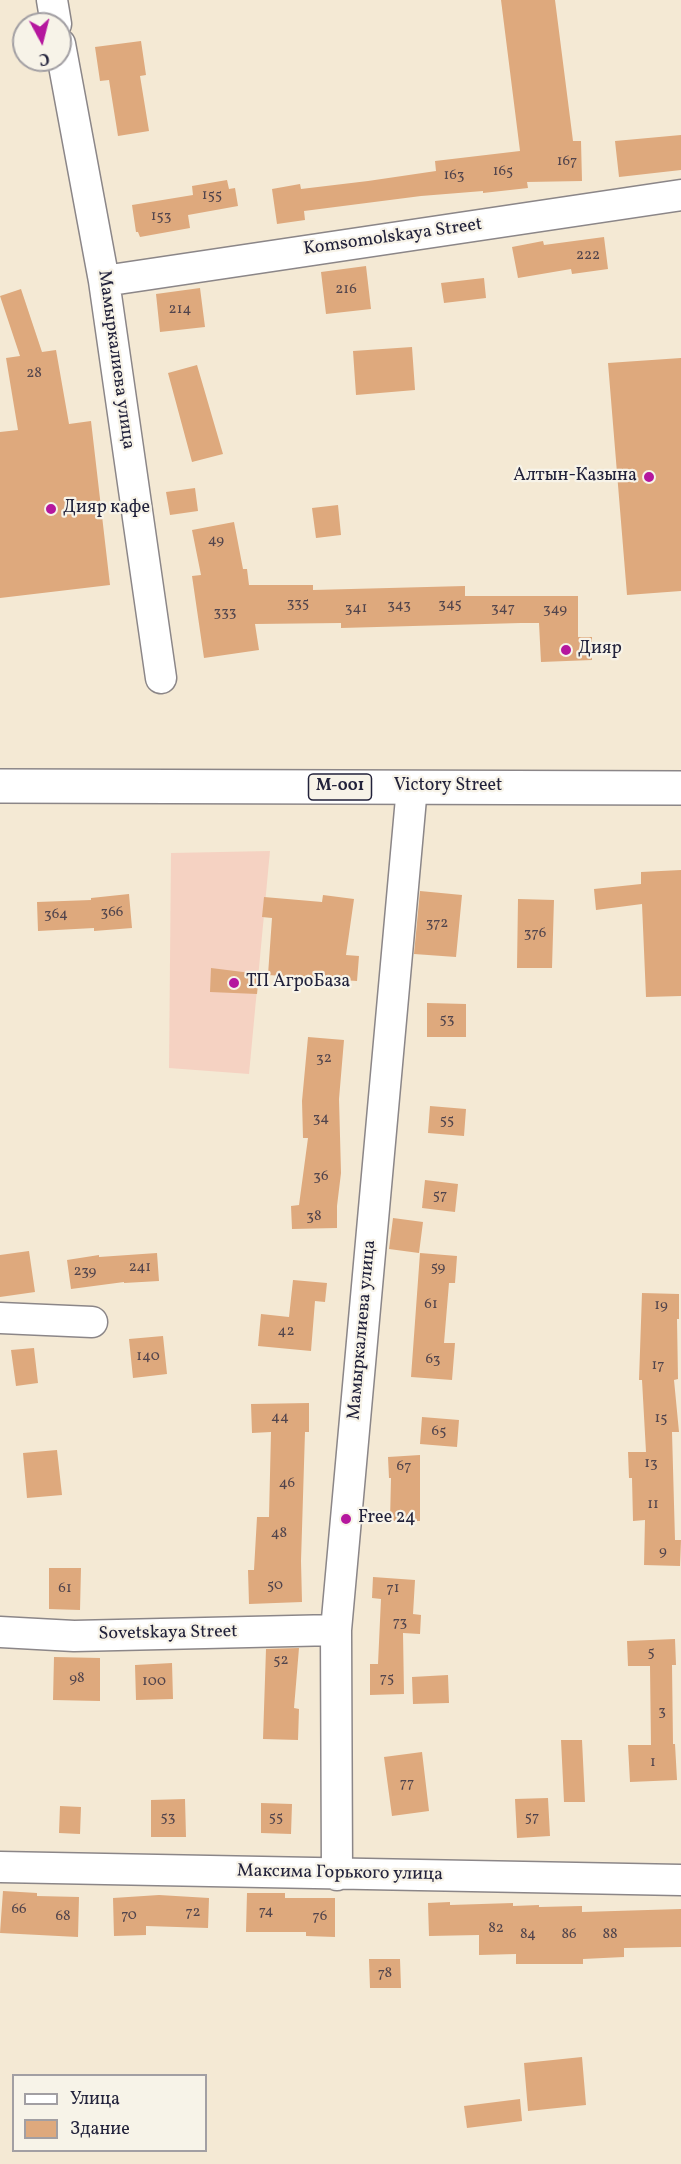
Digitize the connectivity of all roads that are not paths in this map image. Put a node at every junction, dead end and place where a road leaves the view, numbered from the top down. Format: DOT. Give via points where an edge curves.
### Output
graph roads {
  1 [pos="65,72"];
  2 [pos="681,195"];
  3 [pos="104,281"];
  4 [pos="161,678"];
  5 [pos="0,786"];
  6 [pos="412,787"];
  7 [pos="681,788"];
  8 [pos="0,1318"];
  9 [pos="92,1322"];
  10 [pos="336,1629"];
  11 [pos="0,1632"];
  12 [pos="0,1867"];
  13 [pos="337,1875"];
  14 [pos="681,1880"];
  1 -- 3 [label="street, Мамыркалиева улица"];
  2 -- 3 [label="street, Komsomolskaya Street"];
  3 -- 4 [label="street, Мамыркалиева улица"];
  5 -- 6 [label="main road, Victory Street / М-001"];
  6 -- 7 [label="main road, Victory Street / М-001"];
  6 -- 10 [label="street, Мамыркалиева улица"];
  8 -- 9 [label="street"];
  10 -- 11 [label="street, Sovetskaya Street" via="74,1636"];
  10 -- 13 [label="street, Мамыркалиева улица"];
  12 -- 13 [label="street, Максима Горького улица"];
  13 -- 14 [label="street, Максима Горького улица"];
}
